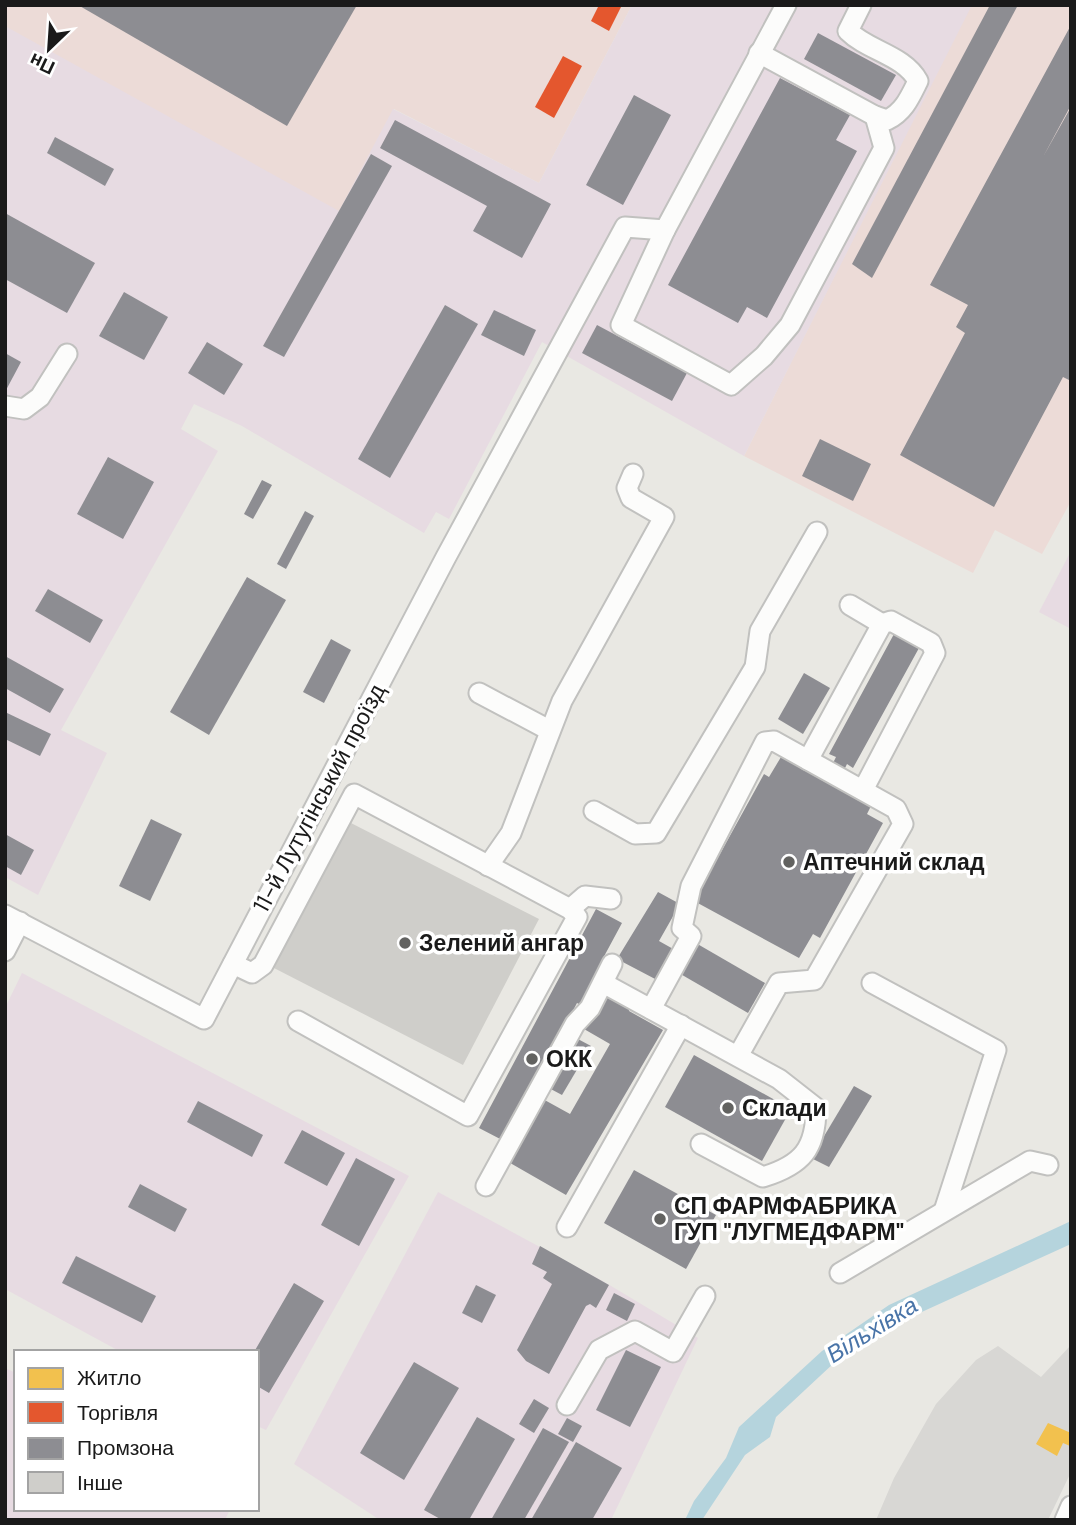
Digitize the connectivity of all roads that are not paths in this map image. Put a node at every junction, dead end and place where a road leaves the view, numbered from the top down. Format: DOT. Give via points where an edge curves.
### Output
graph roads {
  1 [pos="786,5"];
  2 [pos="861,5"];
  3 [pos="759,53"];
  4 [pos="875,116"];
  5 [pos="665,230"];
  6 [pos="67,354"];
  7 [pos="5,407"];
  8 [pos="633,474"];
  9 [pos="817,532"];
  10 [pos="850,606"];
  11 [pos="882,624"];
  12 [pos="479,693"];
  13 [pos="548,730"];
  14 [pos="808,760"];
  15 [pos="863,790"];
  16 [pos="594,811"];
  17 [pos="488,866"];
  18 [pos="611,899"];
  19 [pos="570,909"];
  20 [pos="13,918"];
  21 [pos="5,951"];
  22 [pos="233,964"];
  23 [pos="612,964"];
  24 [pos="603,983"];
  25 [pos="872,983"];
  26 [pos="651,1009"];
  27 [pos="298,1021"];
  28 [pos="681,1025"];
  29 [pos="738,1056"];
  30 [pos="701,1144"];
  31 [pos="1048,1166"];
  32 [pos="486,1186"];
  33 [pos="944,1211"];
  34 [pos="567,1227"];
  35 [pos="839,1273"];
  36 [pos="705,1296"];
  37 [pos="566,1405"];
  38 [pos="1071,1506"];
  39 [pos="1065,1520"];
  1 -- 3 [label="street"];
  2 -- 4 [label="street" via="848,31 912,69 918,81 896,116 887,120"];
  3 -- 4 [label="street"];
  3 -- 5 [label="street"];
  4 -- 5 [label="street" via="884,148 790,325 731,385 621,325"];
  5 -- 22 [label="street, 11-й Лутугінський проїзд" via="625,227"];
  6 -- 7 [label="street" via="40,397 24,409"];
  8 -- 13 [label="street" via="628,488 631,498 664,517"];
  9 -- 16 [label="street" via="761,631 755,667 656,833 635,834"];
  10 -- 11 [label="street"];
  11 -- 14 [label="street"];
  11 -- 15 [label="street" via="891,621 931,643 935,653"];
  12 -- 13 [label="street"];
  13 -- 17 [label="street" via="511,833"];
  14 -- 15 [label="street"];
  14 -- 26 [label="street" via="774,740 765,742 691,886 682,928 691,936"];
  15 -- 29 [label="street" via="895,809 903,824 814,980 779,983"];
  17 -- 19 [label="street"];
  17 -- 22 [label="street" via="355,794 263,965 251,973"];
  18 -- 19 [label="street" via="585,897"];
  19 -- 27 [label="street" via="578,917 468,1116"];
  20 -- 21 [label="street"];
  20 -- 22 [label="street, 11-й Лутугінський проїзд" via="204,1019"];
  23 -- 24 [label="street"];
  24 -- 26 [label="street"];
  24 -- 32 [label="street" via="575,1024"];
  25 -- 33 [label="street" via="996,1049"];
  26 -- 28 [label="street"];
  28 -- 29 [label="street"];
  28 -- 34 [label="street"];
  29 -- 30 [label="street" via="779,1079 816,1108 816,1129 806,1153 784,1170 763,1177"];
  31 -- 33 [label="street" via="1030,1161"];
  33 -- 35 [label="street"];
  36 -- 37 [label="street" via="673,1352 635,1331 599,1350"];
  38 -- 39 [label="street"];
}
